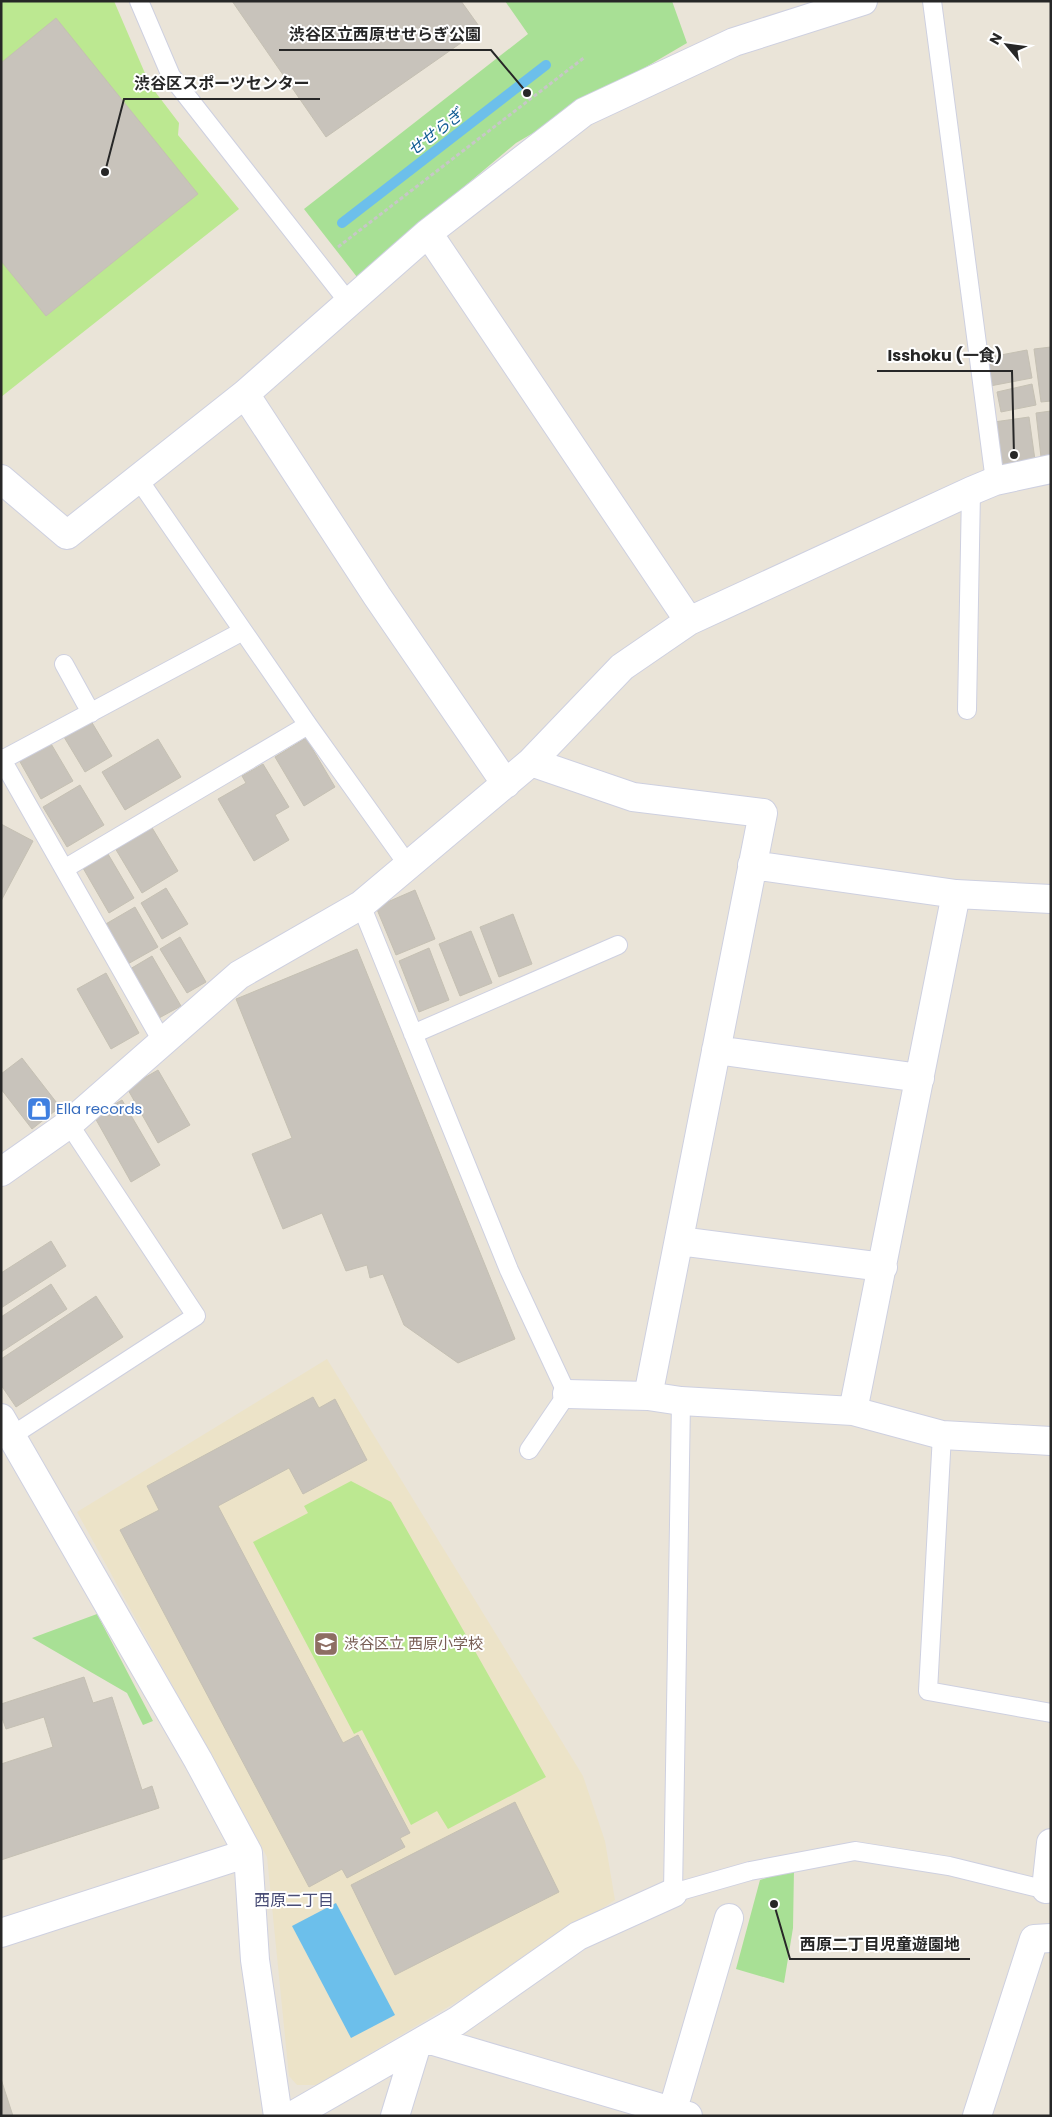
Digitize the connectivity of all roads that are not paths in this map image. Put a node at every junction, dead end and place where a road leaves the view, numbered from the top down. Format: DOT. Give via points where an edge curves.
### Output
graph roads {
  1 [pos="139,1"];
  2 [pos="863,1"];
  3 [pos="932,1"];
  4 [pos="428,233"];
  5 [pos="350,304"];
  6 [pos="245,394"];
  7 [pos="1051,469"];
  8 [pos="1,479"];
  9 [pos="139,480"];
  10 [pos="983,486"];
  11 [pos="689,621"];
  12 [pos="242,631"];
  13 [pos="64,664"];
  14 [pos="967,710"];
  15 [pos="91,713"];
  16 [pos="308,725"];
  17 [pos="2,759"];
  18 [pos="531,762"];
  19 [pos="506,784"];
  20 [pos="752,864"];
  21 [pos="408,865"];
  22 [pos="64,869"];
  23 [pos="956,894"];
  24 [pos="1051,899"];
  25 [pos="361,904"];
  26 [pos="618,944"];
  27 [pos="413,1034"];
  28 [pos="162,1043"];
  29 [pos="716,1050"];
  30 [pos="920,1078"];
  31 [pos="69,1124"];
  32 [pos="1,1172"];
  33 [pos="679,1241"];
  34 [pos="883,1267"];
  35 [pos="567,1394"];
  36 [pos="648,1396"];
  37 [pos="682,1401"];
  38 [pos="853,1411"];
  39 [pos="7,1427"];
  40 [pos="942,1435"];
  41 [pos="1051,1441"];
  42 [pos="529,1450"];
  43 [pos="1051,1713"];
  44 [pos="1051,1843"];
  45 [pos="248,1853"];
  46 [pos="1048,1890"];
  47 [pos="673,1893"];
  48 [pos="729,1918"];
  49 [pos="1,1933"];
  50 [pos="1051,1938"];
  51 [pos="422,2041"];
  52 [pos="677,2114"];
  53 [pos="278,2116"];
  54 [pos="292,2116"];
  55 [pos="395,2116"];
  56 [pos="977,2116"];
  1 -- 5 [label="lane" via="171,76"];
  2 -- 4 [label="street" via="734,42 584,112"];
  3 -- 10 [label="lane"];
  4 -- 5 [label="street"];
  4 -- 11 [label="street"];
  5 -- 6 [label="street"];
  6 -- 9 [label="street"];
  6 -- 19 [label="street" via="377,596"];
  7 -- 10 [label="street"];
  8 -- 9 [label="street" via="67,535"];
  9 -- 12 [label="lane"];
  10 -- 11 [label="street"];
  10 -- 14 [label="lane"];
  11 -- 18 [label="street" via="622,667"];
  12 -- 15 [label="lane"];
  12 -- 16 [label="lane"];
  13 -- 15 [label="lane"];
  15 -- 17 [label="lane"];
  16 -- 21 [label="lane"];
  16 -- 22 [label="lane"];
  17 -- 22 [label="lane"];
  18 -- 19 [label="street"];
  18 -- 20 [label="street" via="633,797 762,813"];
  19 -- 21 [label="street"];
  20 -- 23 [label="street"];
  20 -- 29 [label="street"];
  21 -- 25 [label="street"];
  22 -- 28 [label="lane"];
  23 -- 24 [label="street"];
  23 -- 30 [label="street"];
  25 -- 27 [label="lane"];
  25 -- 28 [label="street" via="239,975"];
  26 -- 27 [label="lane"];
  27 -- 35 [label="lane" via="508,1270"];
  28 -- 31 [label="street"];
  29 -- 30 [label="street"];
  29 -- 33 [label="street"];
  30 -- 34 [label="street"];
  31 -- 32 [label="street"];
  31 -- 39 [label="lane" via="196,1316"];
  33 -- 34 [label="street"];
  33 -- 36 [label="street"];
  34 -- 38 [label="street"];
  35 -- 36 [label="street"];
  35 -- 42 [label="lane"];
  36 -- 37 [label="street"];
  37 -- 38 [label="street"];
  37 -- 47 [label="lane"];
  38 -- 40 [label="street"];
  39 -- 45 [label="street"];
  40 -- 41 [label="street"];
  40 -- 43 [label="lane" via="928,1691"];
  44 -- 46 [label="street"];
  45 -- 49 [label="street"];
  45 -- 53 [label="street" via="255,1960"];
  46 -- 47 [label="lane" via="949,1866 855,1851 750,1871"];
  47 -- 51 [label="street" via="578,1936 457,2021"];
  48 -- 52 [label="street"];
  50 -- 56 [label="street" via="1034,1939"];
  51 -- 52 [label="street"];
  51 -- 54 [label="street"];
  51 -- 55 [label="street"];
}
